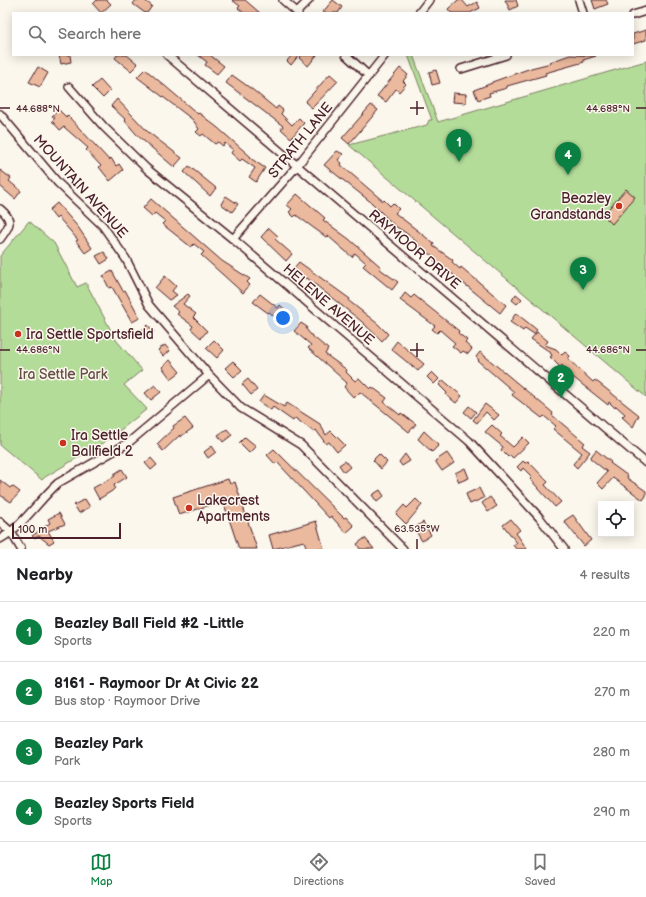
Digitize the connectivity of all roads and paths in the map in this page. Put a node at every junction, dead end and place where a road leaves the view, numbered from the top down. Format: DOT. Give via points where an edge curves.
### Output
graph roads {
  1 [pos="283,0"];
  2 [pos="308,0"];
  3 [pos="429,0"];
  4 [pos="579,0"];
  5 [pos="646,11"];
  6 [pos="296,12"];
  7 [pos="298,12"];
  8 [pos="419,12"];
  9 [pos="583,12"];
  10 [pos="634,15"];
  11 [pos="168,56"];
  12 [pos="347,56"];
  13 [pos="384,56"];
  14 [pos="503,56"];
  15 [pos="461,69"];
  16 [pos="369,76"];
  17 [pos="69,87"];
  18 [pos="0,114"];
  19 [pos="297,166"];
  20 [pos="0,209"];
  21 [pos="0,239"];
  22 [pos="233,239"];
  23 [pos="209,375"];
  24 [pos="646,463"];
  25 [pos="0,522"];
  26 [pos="11,532"];
  27 [pos="0,539"];
  28 [pos="21,549"];
  29 [pos="403,549"];
  30 [pos="564,549"];
  1 -- 6 [label="street"];
  2 -- 7 [label="street"];
  3 -- 8 [label="street"];
  4 -- 9 [label="street"];
  5 -- 10 [label="street"];
  11 -- 19 [label="street, RAYMOOR DRIVE"];
  12 -- 16 [label="street"];
  13 -- 16 [label="street, STRATH LANE"];
  14 -- 15 [label="street"];
  16 -- 19 [label="street, STRATH LANE"];
  17 -- 22 [label="street, HELENE AVENUE" via="104,127 147,169"];
  18 -- 23 [label="street, MOUNTAIN AVENUE" via="58,183 103,226 126,259 149,305"];
  19 -- 22 [label="street, STRATH LANE"];
  19 -- 24 [label="street, RAYMOOR DRIVE"];
  20 -- 21 [label="street" via="9,221"];
  22 -- 30 [label="street, HELENE AVENUE" via="469,441 539,517"];
  23 -- 26 [label="street" via="128,443 58,483"];
  23 -- 29 [label="street, MOUNTAIN AVENUE" via="241,408 301,445"];
  25 -- 26 [label="street"];
  26 -- 27 [label="street"];
  26 -- 28 [label="street"];
}
